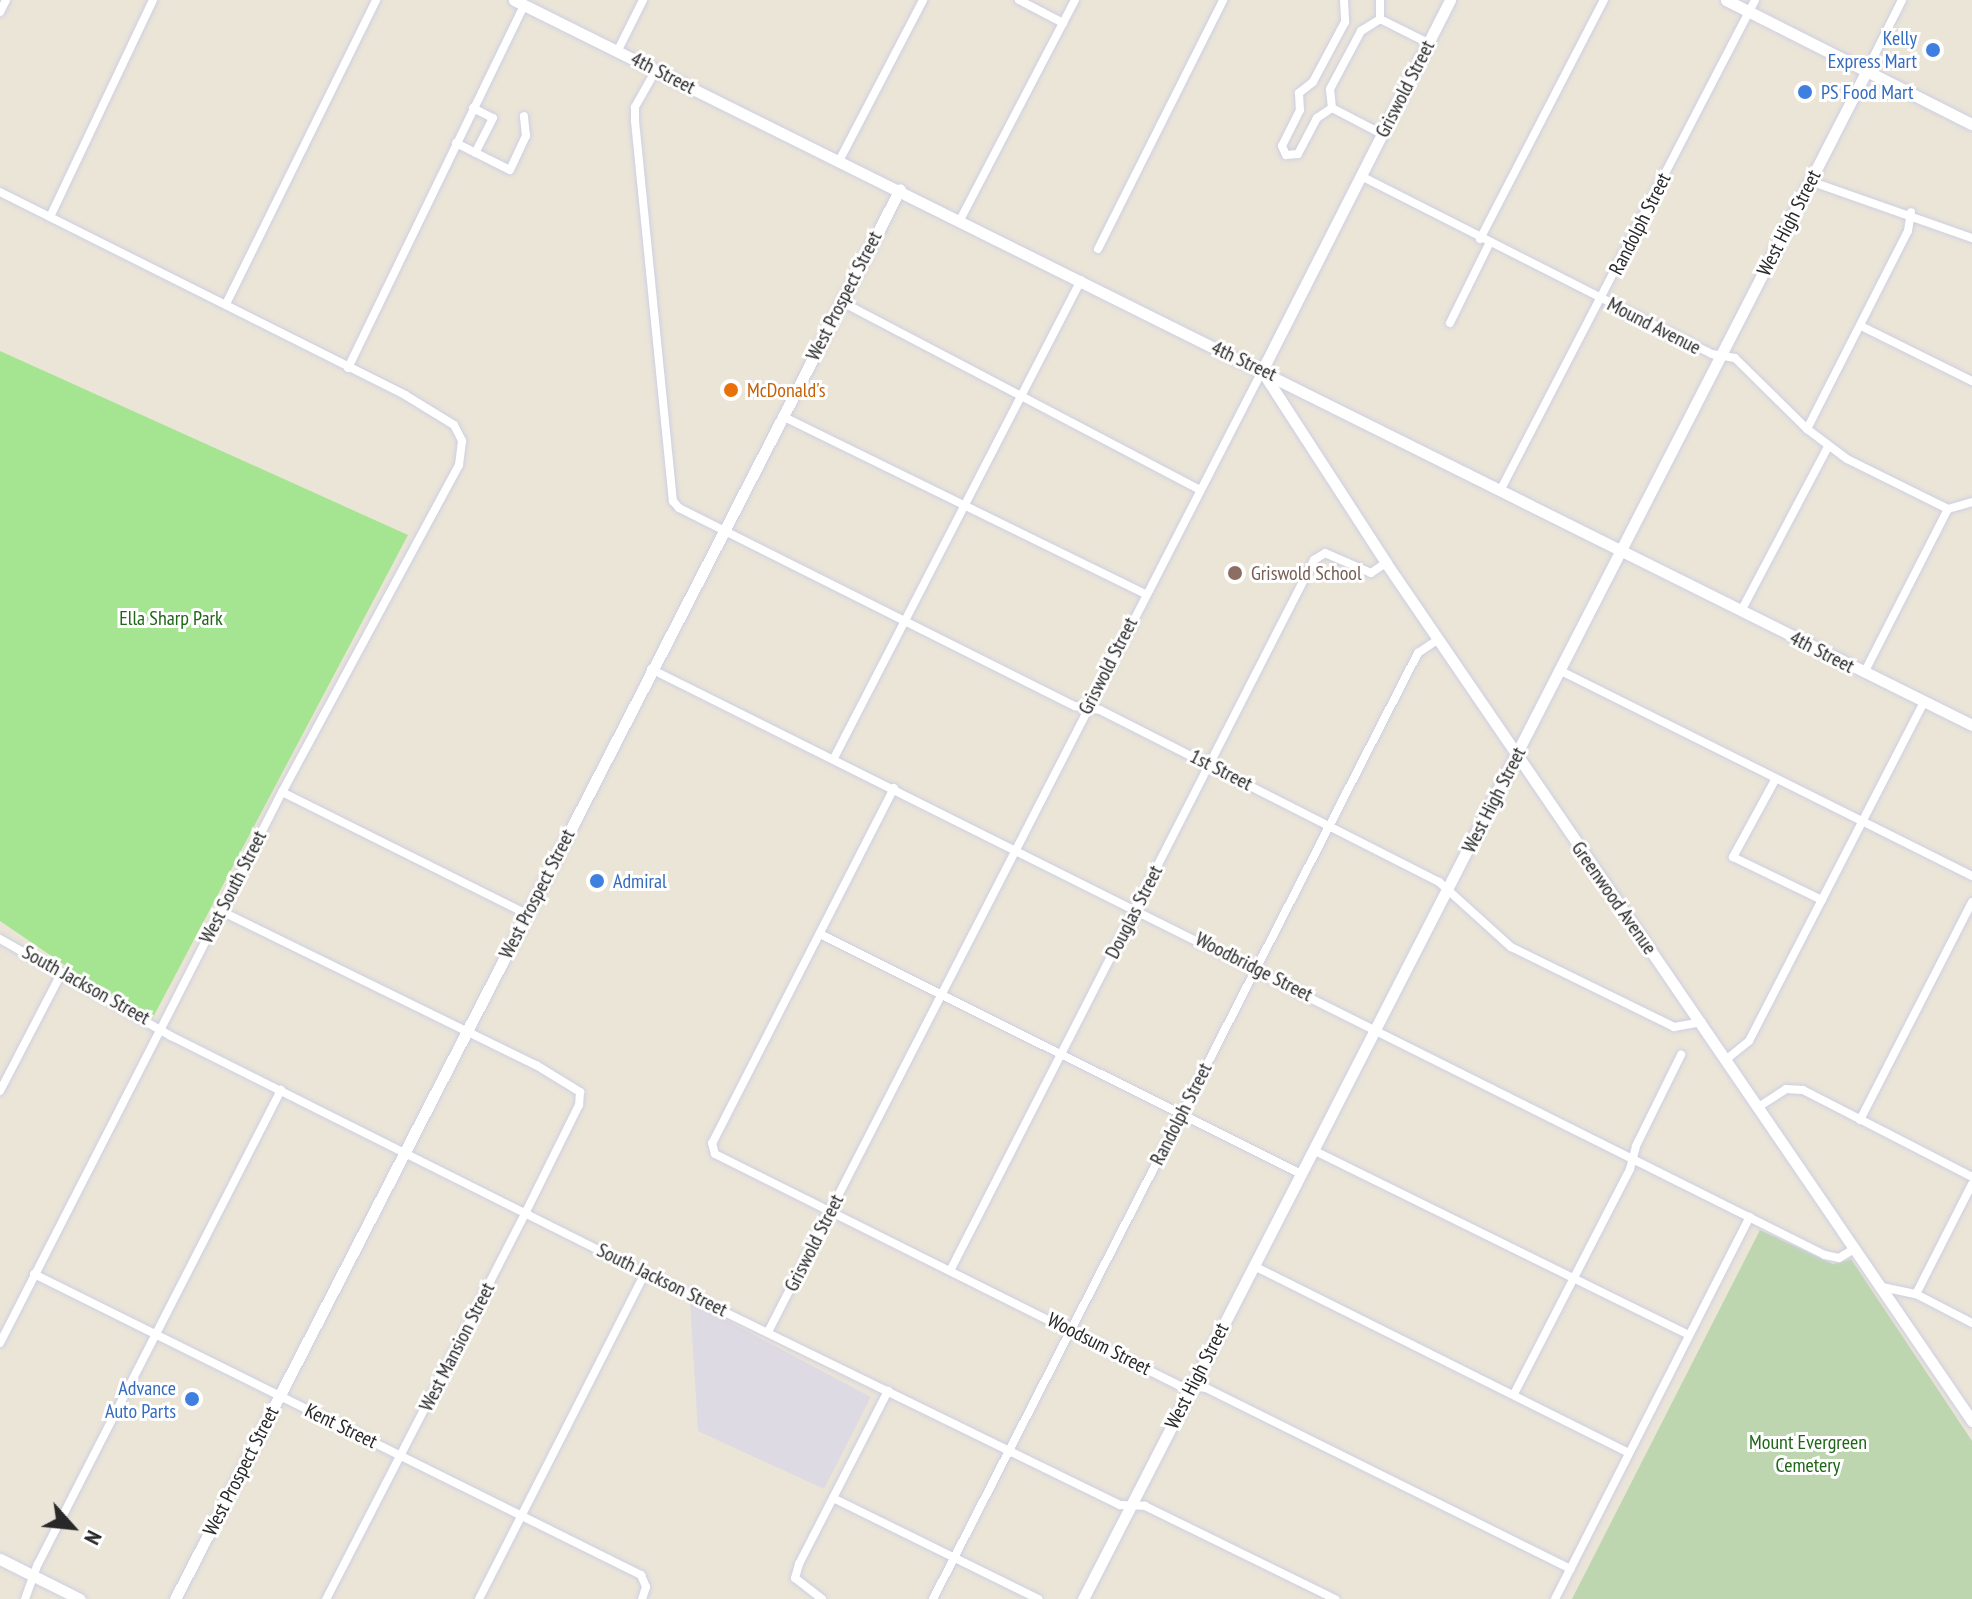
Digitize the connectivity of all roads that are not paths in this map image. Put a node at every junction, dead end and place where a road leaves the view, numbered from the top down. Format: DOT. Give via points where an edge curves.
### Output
graph roads {
  1 [pos="6,0"];
  2 [pos="153,0"];
  3 [pos="376,0"];
  4 [pos="643,0"];
  5 [pos="923,0"];
  6 [pos="1019,0"];
  7 [pos="1075,0"];
  8 [pos="1223,0"];
  9 [pos="1344,0"];
  10 [pos="1380,0"];
  11 [pos="1450,0"];
  12 [pos="1604,0"];
  13 [pos="1726,0"];
  14 [pos="1755,0"];
  15 [pos="1902,0"];
  16 [pos="519,2"];
  17 [pos="0,12"];
  18 [pos="1749,12"];
  19 [pos="1380,19"];
  20 [pos="1345,22"];
  21 [pos="1063,23"];
  22 [pos="1361,31"];
  23 [pos="1428,43"];
  24 [pos="618,50"];
  25 [pos="656,70"];
  26 [pos="1866,72"];
  27 [pos="1313,82"];
  28 [pos="1330,89"];
  29 [pos="473,108"];
  30 [pos="1332,108"];
  31 [pos="1300,110"];
  32 [pos="524,116"];
  33 [pos="1317,118"];
  34 [pos="1972,124"];
  35 [pos="1382,134"];
  36 [pos="456,143"];
  37 [pos="475,153"];
  38 [pos="840,159"];
  39 [pos="1361,176"];
  40 [pos="1810,181"];
  41 [pos="900,189"];
  42 [pos="0,192"];
  43 [pos="1911,212"];
  44 [pos="50,217"];
  45 [pos="960,220"];
  46 [pos="1972,238"];
  47 [pos="1484,242"];
  48 [pos="1098,249"];
  49 [pos="1081,280"];
  50 [pos="1601,299"];
  51 [pos="842,302"];
  52 [pos="226,304"];
  53 [pos="1450,323"];
  54 [pos="1861,326"];
  55 [pos="1723,357"];
  56 [pos="348,368"];
  57 [pos="1262,371"];
  58 [pos="1972,381"];
  59 [pos="1020,398"];
  60 [pos="782,416"];
  61 [pos="1807,429"];
  62 [pos="1828,447"];
  63 [pos="1501,489"];
  64 [pos="1200,490"];
  65 [pos="1972,502"];
  66 [pos="966,503"];
  67 [pos="1948,509"];
  68 [pos="724,531"];
  69 [pos="1624,551"];
  70 [pos="1386,563"];
  71 [pos="1145,594"];
  72 [pos="1741,611"];
  73 [pos="905,621"];
  74 [pos="1439,639"];
  75 [pos="651,669"];
  76 [pos="1561,671"];
  77 [pos="1864,673"];
  78 [pos="1924,702"];
  79 [pos="1087,708"];
  80 [pos="1972,725"];
  81 [pos="1517,755"];
  82 [pos="834,758"];
  83 [pos="1209,765"];
  84 [pos="1775,780"];
  85 [pos="894,788"];
  86 [pos="282,792"];
  87 [pos="1862,822"];
  88 [pos="1329,826"];
  89 [pos="1015,848"];
  90 [pos="1972,876"];
  91 [pos="1448,890"];
  92 [pos="1822,900"];
  93 [pos="1972,902"];
  94 [pos="1136,907"];
  95 [pos="221,911"];
  96 [pos="527,914"];
  97 [pos="820,934"];
  98 [pos="0,939"];
  99 [pos="1256,968"];
  100 [pos="62,972"];
  101 [pos="939,993"];
  102 [pos="1702,1022"];
  103 [pos="161,1028"];
  104 [pos="1375,1030"];
  105 [pos="465,1032"];
  106 [pos="1061,1053"];
  107 [pos="1681,1055"];
  108 [pos="1728,1058"];
  109 [pos="281,1090"];
  110 [pos="0,1091"];
  111 [pos="1760,1106"];
  112 [pos="1181,1113"];
  113 [pos="1860,1120"];
  114 [pos="1313,1150"];
  115 [pos="405,1153"];
  116 [pos="1632,1158"];
  117 [pos="1301,1174"];
  118 [pos="1972,1177"];
  119 [pos="1972,1184"];
  120 [pos="830,1211"];
  121 [pos="526,1212"];
  122 [pos="1750,1217"];
  123 [pos="1854,1249"];
  124 [pos="1254,1266"];
  125 [pos="951,1269"];
  126 [pos="645,1273"];
  127 [pos="34,1274"];
  128 [pos="1574,1277"];
  129 [pos="1882,1287"];
  130 [pos="1916,1294"];
  131 [pos="1972,1323"];
  132 [pos="1071,1330"];
  133 [pos="768,1332"];
  134 [pos="155,1334"];
  135 [pos="1689,1335"];
  136 [pos="0,1343"];
  137 [pos="1192,1387"];
  138 [pos="888,1391"];
  139 [pos="1514,1394"];
  140 [pos="280,1395"];
  141 [pos="1972,1421"];
  142 [pos="1009,1451"];
  143 [pos="1629,1453"];
  144 [pos="401,1455"];
  145 [pos="833,1498"];
  146 [pos="1132,1504"];
  147 [pos="522,1516"];
  148 [pos="954,1557"];
  149 [pos="0,1559"];
  150 [pos="1570,1569"];
  151 [pos="34,1576"];
  152 [pos="25,1599"];
  153 [pos="80,1599"];
  154 [pos="175,1599"];
  155 [pos="326,1599"];
  156 [pos="479,1599"];
  157 [pos="642,1599"];
  158 [pos="822,1599"];
  159 [pos="933,1599"];
  160 [pos="1038,1599"];
  161 [pos="1083,1599"];
  162 [pos="1335,1599"];
  163 [pos="1555,1599"];
  1 -- 17 [label="street"];
  2 -- 44 [label="street"];
  3 -- 52 [label="street"];
  4 -- 24 [label="street"];
  5 -- 38 [label="street"];
  6 -- 21 [label="street"];
  7 -- 21 [label="street"];
  8 -- 48 [label="street"];
  9 -- 20 [label="street"];
  10 -- 19 [label="street"];
  11 -- 23 [label="street, Griswold Street"];
  12 -- 47 [label="street"];
  13 -- 18 [label="street"];
  14 -- 18 [label="street, Randolph Street"];
  15 -- 26 [label="street, West High Street"];
  16 -- 24 [label="street, 4th Street"];
  16 -- 29 [label="street"];
  18 -- 26 [label="street"];
  18 -- 50 [label="street, Randolph Street"];
  19 -- 22 [label="street"];
  19 -- 23 [label="street"];
  20 -- 22 [label="street"];
  20 -- 27 [label="street"];
  21 -- 45 [label="street"];
  22 -- 28 [label="street"];
  23 -- 35 [label="street, Griswold Street"];
  24 -- 25 [label="street, 4th Street"];
  25 -- 38 [label="street, 4th Street"];
  25 -- 68 [label="street, 1st Street" via="635,107 673,501"];
  26 -- 34 [label="street"];
  26 -- 40 [label="street, West High Street"];
  27 -- 28 [label="street"];
  27 -- 31 [label="street" via="1299,93"];
  28 -- 30 [label="street"];
  29 -- 36 [label="street"];
  29 -- 37 [label="street" via="493,118"];
  30 -- 33 [label="street"];
  30 -- 35 [label="street"];
  31 -- 33 [label="street"];
  31 -- 33 [label="street" via="1282,146 1286,155 1298,154"];
  32 -- 37 [label="street" via="526,136 510,170"];
  35 -- 39 [label="street, Griswold Street"];
  36 -- 37 [label="street"];
  36 -- 56 [label="street"];
  38 -- 41 [label="street, 4th Street"];
  39 -- 47 [label="street, Mound Avenue"];
  39 -- 57 [label="street, Griswold Street"];
  40 -- 43 [label="street"];
  40 -- 55 [label="street, West High Street"];
  41 -- 45 [label="street, 4th Street"];
  41 -- 51 [label="street, West Prospect Street"];
  42 -- 44 [label="street"];
  43 -- 46 [label="street"];
  43 -- 54 [label="street" via="1908,231"];
  44 -- 52 [label="street"];
  45 -- 49 [label="street, 4th Street"];
  47 -- 50 [label="street, Mound Avenue"];
  47 -- 53 [label="street"];
  49 -- 57 [label="street, 4th Street"];
  49 -- 59 [label="street"];
  50 -- 55 [label="street, Mound Avenue"];
  50 -- 63 [label="street, Randolph Street"];
  51 -- 59 [label="street"];
  51 -- 60 [label="street, West Prospect Street"];
  52 -- 56 [label="street"];
  54 -- 58 [label="street"];
  54 -- 61 [label="street"];
  55 -- 61 [label="street, Mound Avenue" via="1735,358"];
  55 -- 69 [label="street, West High Street"];
  56 -- 86 [label="street, West South Street" via="446,419 460,433 459,465"];
  57 -- 63 [label="street, 4th Street"];
  57 -- 64 [label="street, Griswold Street"];
  57 -- 70 [label="street, Greenwood Avenue"];
  59 -- 64 [label="street"];
  59 -- 66 [label="street"];
  60 -- 66 [label="street" via="942,497"];
  60 -- 68 [label="street, West Prospect Street"];
  61 -- 62 [label="street, Mound Avenue"];
  62 -- 67 [label="street, Mound Avenue"];
  62 -- 72 [label="street"];
  63 -- 69 [label="street, 4th Street"];
  64 -- 71 [label="street, Griswold Street"];
  65 -- 67 [label="street"];
  66 -- 71 [label="street"];
  66 -- 73 [label="street"];
  67 -- 77 [label="street"];
  68 -- 73 [label="street, 1st Street"];
  68 -- 75 [label="street, West Prospect Street"];
  69 -- 72 [label="street, 4th Street"];
  69 -- 76 [label="street, West High Street"];
  70 -- 74 [label="street, Greenwood Avenue"];
  70 -- 83 [label="street, Douglas Street" via="1371,573 1318,555"];
  71 -- 79 [label="street, Griswold Street"];
  72 -- 77 [label="street, 4th Street"];
  73 -- 79 [label="street, 1st Street"];
  73 -- 82 [label="street"];
  74 -- 81 [label="street, Greenwood Avenue"];
  74 -- 88 [label="street, Randolph Street" via="1418,653"];
  75 -- 82 [label="street, Woodbridge Street"];
  75 -- 96 [label="street, West Prospect Street"];
  76 -- 81 [label="street, West High Street"];
  76 -- 84 [label="street"];
  77 -- 78 [label="street, 4th Street"];
  78 -- 80 [label="street, 4th Street"];
  78 -- 87 [label="street"];
  79 -- 83 [label="street, 1st Street"];
  79 -- 89 [label="street, Griswold Street"];
  81 -- 91 [label="street, West High Street"];
  81 -- 102 [label="street, Greenwood Avenue"];
  82 -- 85 [label="street, Woodbridge Street"];
  83 -- 88 [label="street, 1st Street"];
  83 -- 94 [label="street, Douglas Street"];
  84 -- 87 [label="street"];
  84 -- 92 [label="street" via="1733,857"];
  85 -- 89 [label="street, Woodbridge Street"];
  85 -- 97 [label="street"];
  86 -- 95 [label="street, West South Street"];
  86 -- 96 [label="street"];
  87 -- 90 [label="street"];
  87 -- 92 [label="street"];
  88 -- 91 [label="street, 1st Street"];
  88 -- 99 [label="street, Randolph Street"];
  89 -- 94 [label="street, Woodbridge Street"];
  89 -- 101 [label="street, Griswold Street"];
  91 -- 102 [label="street, 1st Street" via="1511,947 1674,1027"];
  91 -- 104 [label="street, West High Street"];
  92 -- 108 [label="street" via="1749,1041"];
  93 -- 113 [label="street"];
  94 -- 99 [label="street, Woodbridge Street"];
  94 -- 106 [label="street, Douglas Street"];
  95 -- 103 [label="street, West South Street"];
  95 -- 105 [label="street"];
  96 -- 105 [label="street, West Prospect Street"];
  97 -- 101 [label="street"];
  97 -- 120 [label="street, Woodsum Street" via="712,1143 715,1154"];
  98 -- 100 [label="street, South Jackson Street"];
  99 -- 104 [label="street, Woodbridge Street"];
  99 -- 112 [label="street, Randolph Street"];
  100 -- 103 [label="street, South Jackson Street"];
  100 -- 110 [label="street"];
  101 -- 106 [label="street"];
  101 -- 120 [label="street, Griswold Street"];
  102 -- 108 [label="street, Greenwood Avenue"];
  103 -- 109 [label="street, South Jackson Street"];
  103 -- 127 [label="street, West South Street"];
  104 -- 114 [label="street, West High Street"];
  104 -- 116 [label="street, Woodbridge Street"];
  105 -- 115 [label="street, West Prospect Street"];
  105 -- 121 [label="street, West Mansion Street" via="580,1092"];
  106 -- 112 [label="street"];
  106 -- 125 [label="street, Douglas Street"];
  107 -- 116 [label="street"];
  108 -- 111 [label="street, Greenwood Avenue"];
  109 -- 115 [label="street, South Jackson Street"];
  109 -- 134 [label="street"];
  111 -- 113 [label="street" via="1794,1088"];
  111 -- 123 [label="street, Greenwood Avenue"];
  112 -- 117 [label="street"];
  112 -- 132 [label="street, Randolph Street"];
  113 -- 118 [label="street"];
  114 -- 117 [label="street, West High Street"];
  114 -- 128 [label="street"];
  115 -- 121 [label="street, South Jackson Street"];
  115 -- 140 [label="street, West Prospect Street"];
  116 -- 122 [label="street, Woodbridge Street"];
  116 -- 128 [label="street"];
  117 -- 124 [label="street, West High Street"];
  119 -- 130 [label="street"];
  120 -- 125 [label="street, Woodsum Street"];
  120 -- 133 [label="street, Griswold Street"];
  121 -- 126 [label="street, South Jackson Street"];
  121 -- 144 [label="street, West Mansion Street"];
  122 -- 123 [label="street, Woodbridge Street" via="1831,1257"];
  122 -- 135 [label="street"];
  123 -- 129 [label="street, Greenwood Avenue"];
  124 -- 137 [label="street, West High Street"];
  124 -- 139 [label="street"];
  125 -- 132 [label="street, Woodsum Street"];
  126 -- 133 [label="street, South Jackson Street"];
  126 -- 147 [label="street"];
  127 -- 134 [label="street, Kent Street"];
  127 -- 136 [label="street, West South Street"];
  128 -- 135 [label="street"];
  128 -- 139 [label="street"];
  129 -- 130 [label="street"];
  129 -- 141 [label="street, Greenwood Avenue"];
  130 -- 131 [label="street"];
  132 -- 137 [label="street, Woodsum Street"];
  132 -- 142 [label="street, Randolph Street"];
  133 -- 138 [label="street, South Jackson Street"];
  134 -- 140 [label="street, Kent Street"];
  134 -- 151 [label="street"];
  135 -- 143 [label="street"];
  137 -- 146 [label="street, West High Street"];
  137 -- 150 [label="street, Woodsum Street" via="1206,1388"];
  138 -- 142 [label="street, South Jackson Street"];
  138 -- 145 [label="street"];
  139 -- 143 [label="street"];
  140 -- 144 [label="street, Kent Street"];
  140 -- 154 [label="street, West Prospect Street"];
  142 -- 146 [label="street, South Jackson Street" via="1120,1505"];
  142 -- 148 [label="street, Randolph Street"];
  143 -- 150 [label="street"];
  144 -- 147 [label="street, Kent Street"];
  144 -- 155 [label="street, West Mansion Street"];
  145 -- 148 [label="street"];
  145 -- 158 [label="street" via="795,1578"];
  146 -- 161 [label="street, West High Street"];
  146 -- 162 [label="street, South Jackson Street"];
  147 -- 156 [label="street"];
  147 -- 157 [label="street, Kent Street" via="646,1581"];
  148 -- 159 [label="street, Randolph Street"];
  148 -- 160 [label="street"];
  149 -- 151 [label="street"];
  150 -- 163 [label="street"];
  151 -- 152 [label="street"];
  151 -- 153 [label="street"];
}
